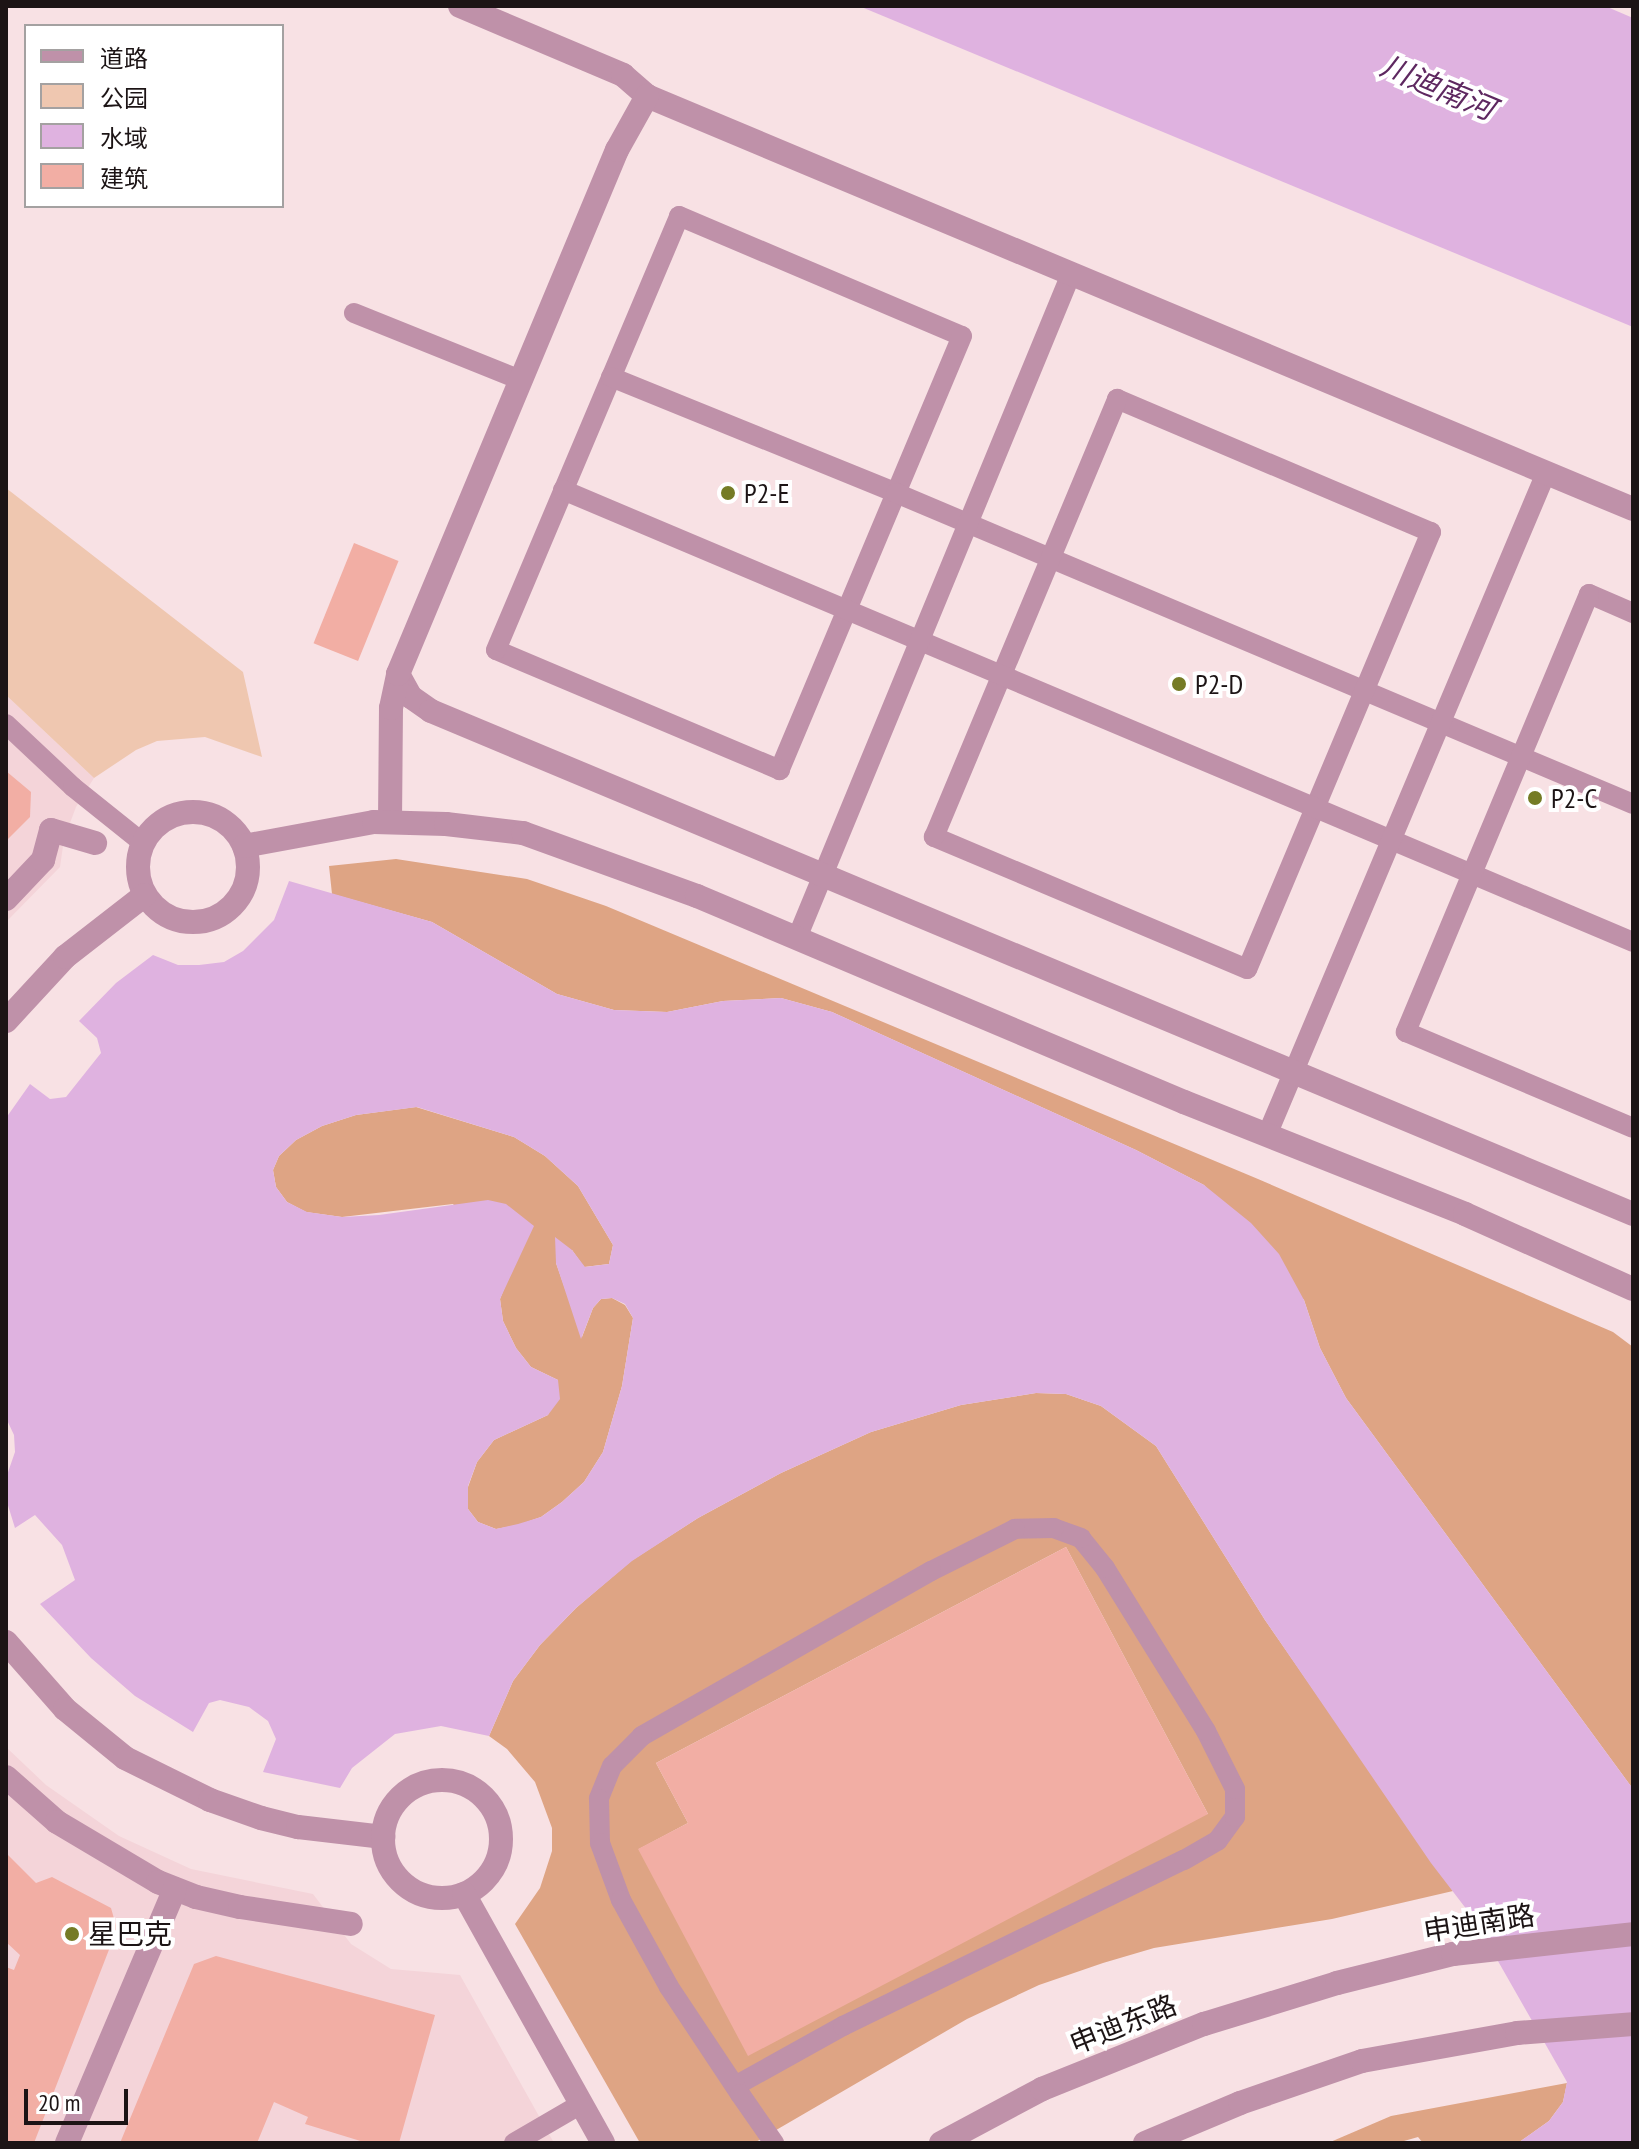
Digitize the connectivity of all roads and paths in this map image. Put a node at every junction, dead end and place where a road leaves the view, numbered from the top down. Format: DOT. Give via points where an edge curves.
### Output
graph roads {
  1 [pos="460,6"];
  2 [pos="647,96"];
  3 [pos="1071,274"];
  4 [pos="354,313"];
  5 [pos="611,377"];
  6 [pos="521,380"];
  7 [pos="1546,473"];
  8 [pos="563,490"];
  9 [pos="896,493"];
  10 [pos="1633,509"];
  11 [pos="968,524"];
  12 [pos="1050,559"];
  13 [pos="847,610"];
  14 [pos="1633,613"];
  15 [pos="920,640"];
  16 [pos="398,674"];
  17 [pos="1002,675"];
  18 [pos="1364,691"];
  19 [pos="1441,722"];
  20 [pos="6,724"];
  21 [pos="1521,756"];
  22 [pos="1633,804"];
  23 [pos="1316,806"];
  24 [pos="390,822"];
  25 [pos="1393,839"];
  26 [pos="95,843"];
  27 [pos="143,843"];
  28 [pos="244,846"];
  29 [pos="1472,872"];
  30 [pos="822,876"];
  31 [pos="145,895"];
  32 [pos="6,899"];
  33 [pos="797,938"];
  34 [pos="1633,942"];
  35 [pos="6,1021"];
  36 [pos="1294,1072"];
  37 [pos="1633,1128"];
  38 [pos="1267,1135"];
  39 [pos="1633,1214"];
  40 [pos="1633,1289"];
  41 [pos="6,1642"];
  42 [pos="6,1777"];
  43 [pos="383,1837"];
  44 [pos="175,1889"];
  45 [pos="464,1894"];
  46 [pos="351,1924"];
  47 [pos="1633,1934"];
  48 [pos="1337,1983"];
  49 [pos="1633,2024"];
  50 [pos="735,2086"];
  51 [pos="581,2104"];
  52 [pos="67,2143"];
  53 [pos="514,2143"];
  54 [pos="603,2143"];
  55 [pos="774,2143"];
  56 [pos="941,2143"];
  57 [pos="1145,2143"];
  1 -- 2 [label="street" via="623,75"];
  2 -- 3 [label="street"];
  2 -- 6 [label="street" via="617,150"];
  3 -- 7 [label="street"];
  3 -- 11 [label="lane"];
  4 -- 6 [label="lane"];
  5 -- 8 [label="lane"];
  5 -- 9 [label="lane"];
  5 -- 9 [label="lane" via="679,216 962,336"];
  6 -- 16 [label="street"];
  7 -- 10 [label="street"];
  7 -- 19 [label="lane"];
  8 -- 13 [label="lane"];
  8 -- 13 [label="lane" via="496,650 780,770"];
  9 -- 11 [label="lane"];
  9 -- 13 [label="lane"];
  11 -- 12 [label="lane"];
  11 -- 15 [label="lane"];
  12 -- 17 [label="lane"];
  12 -- 18 [label="lane"];
  12 -- 18 [label="lane" via="1117,399 1431,532"];
  13 -- 15 [label="lane"];
  14 -- 21 [label="lane" via="1589,594"];
  15 -- 17 [label="lane"];
  15 -- 30 [label="lane"];
  16 -- 24 [label="street" via="391,708"];
  16 -- 30 [label="street" via="411,697 431,711"];
  17 -- 23 [label="lane"];
  17 -- 23 [label="lane" via="934,837 1247,969"];
  18 -- 19 [label="lane"];
  18 -- 23 [label="lane"];
  19 -- 21 [label="lane"];
  19 -- 25 [label="lane"];
  20 -- 27 [label="lane"];
  21 -- 22 [label="lane"];
  21 -- 29 [label="lane"];
  23 -- 25 [label="lane"];
  24 -- 28 [label="street"];
  24 -- 33 [label="street" via="523,833"];
  25 -- 29 [label="lane"];
  25 -- 36 [label="lane"];
  26 -- 32 [label="street" via="51,830 43,860"];
  27 -- 28 [label="street" via="168,817 203,812 234,830"];
  27 -- 31 [label="street" via="138,860"];
  28 -- 31 [label="street" via="246,882 238,899 218,916 191,922 173,918"];
  29 -- 34 [label="lane"];
  29 -- 37 [label="lane" via="1406,1032"];
  30 -- 33 [label="lane"];
  30 -- 36 [label="street"];
  31 -- 35 [label="street" via="65,957"];
  33 -- 38 [label="street"];
  36 -- 38 [label="lane"];
  36 -- 39 [label="street"];
  38 -- 40 [label="street"];
  41 -- 43 [label="street" via="65,1709 125,1758 210,1800 261,1818"];
  42 -- 44 [label="street" via="57,1822"];
  43 -- 45 [label="street" via="394,1875 409,1888 426,1896"];
  43 -- 45 [label="street" via="397,1800 412,1788 451,1781 470,1788 496,1815 500,1853 480,1885"];
  44 -- 46 [label="street" via="240,1907"];
  44 -- 52 [label="street"];
  45 -- 51 [label="street"];
  47 -- 48 [label="street, 申迪南路" via="1453,1954"];
  48 -- 56 [label="street, 申迪东路" via="1204,2024 1042,2089"];
  49 -- 57 [label="street" via="1517,2033 1362,2061"];
  50 -- 50 [label="lane" via="669,1987 621,1900 600,1843 599,1799 612,1766 642,1736 931,1571 1015,1529 1054,1528 1081,1538 1206,1731 1235,1789 1235,1817 1218,1840 1184,1860 843,2026"];
  50 -- 55 [label="lane"];
  51 -- 53 [label="lane"];
  51 -- 54 [label="street"];
}
